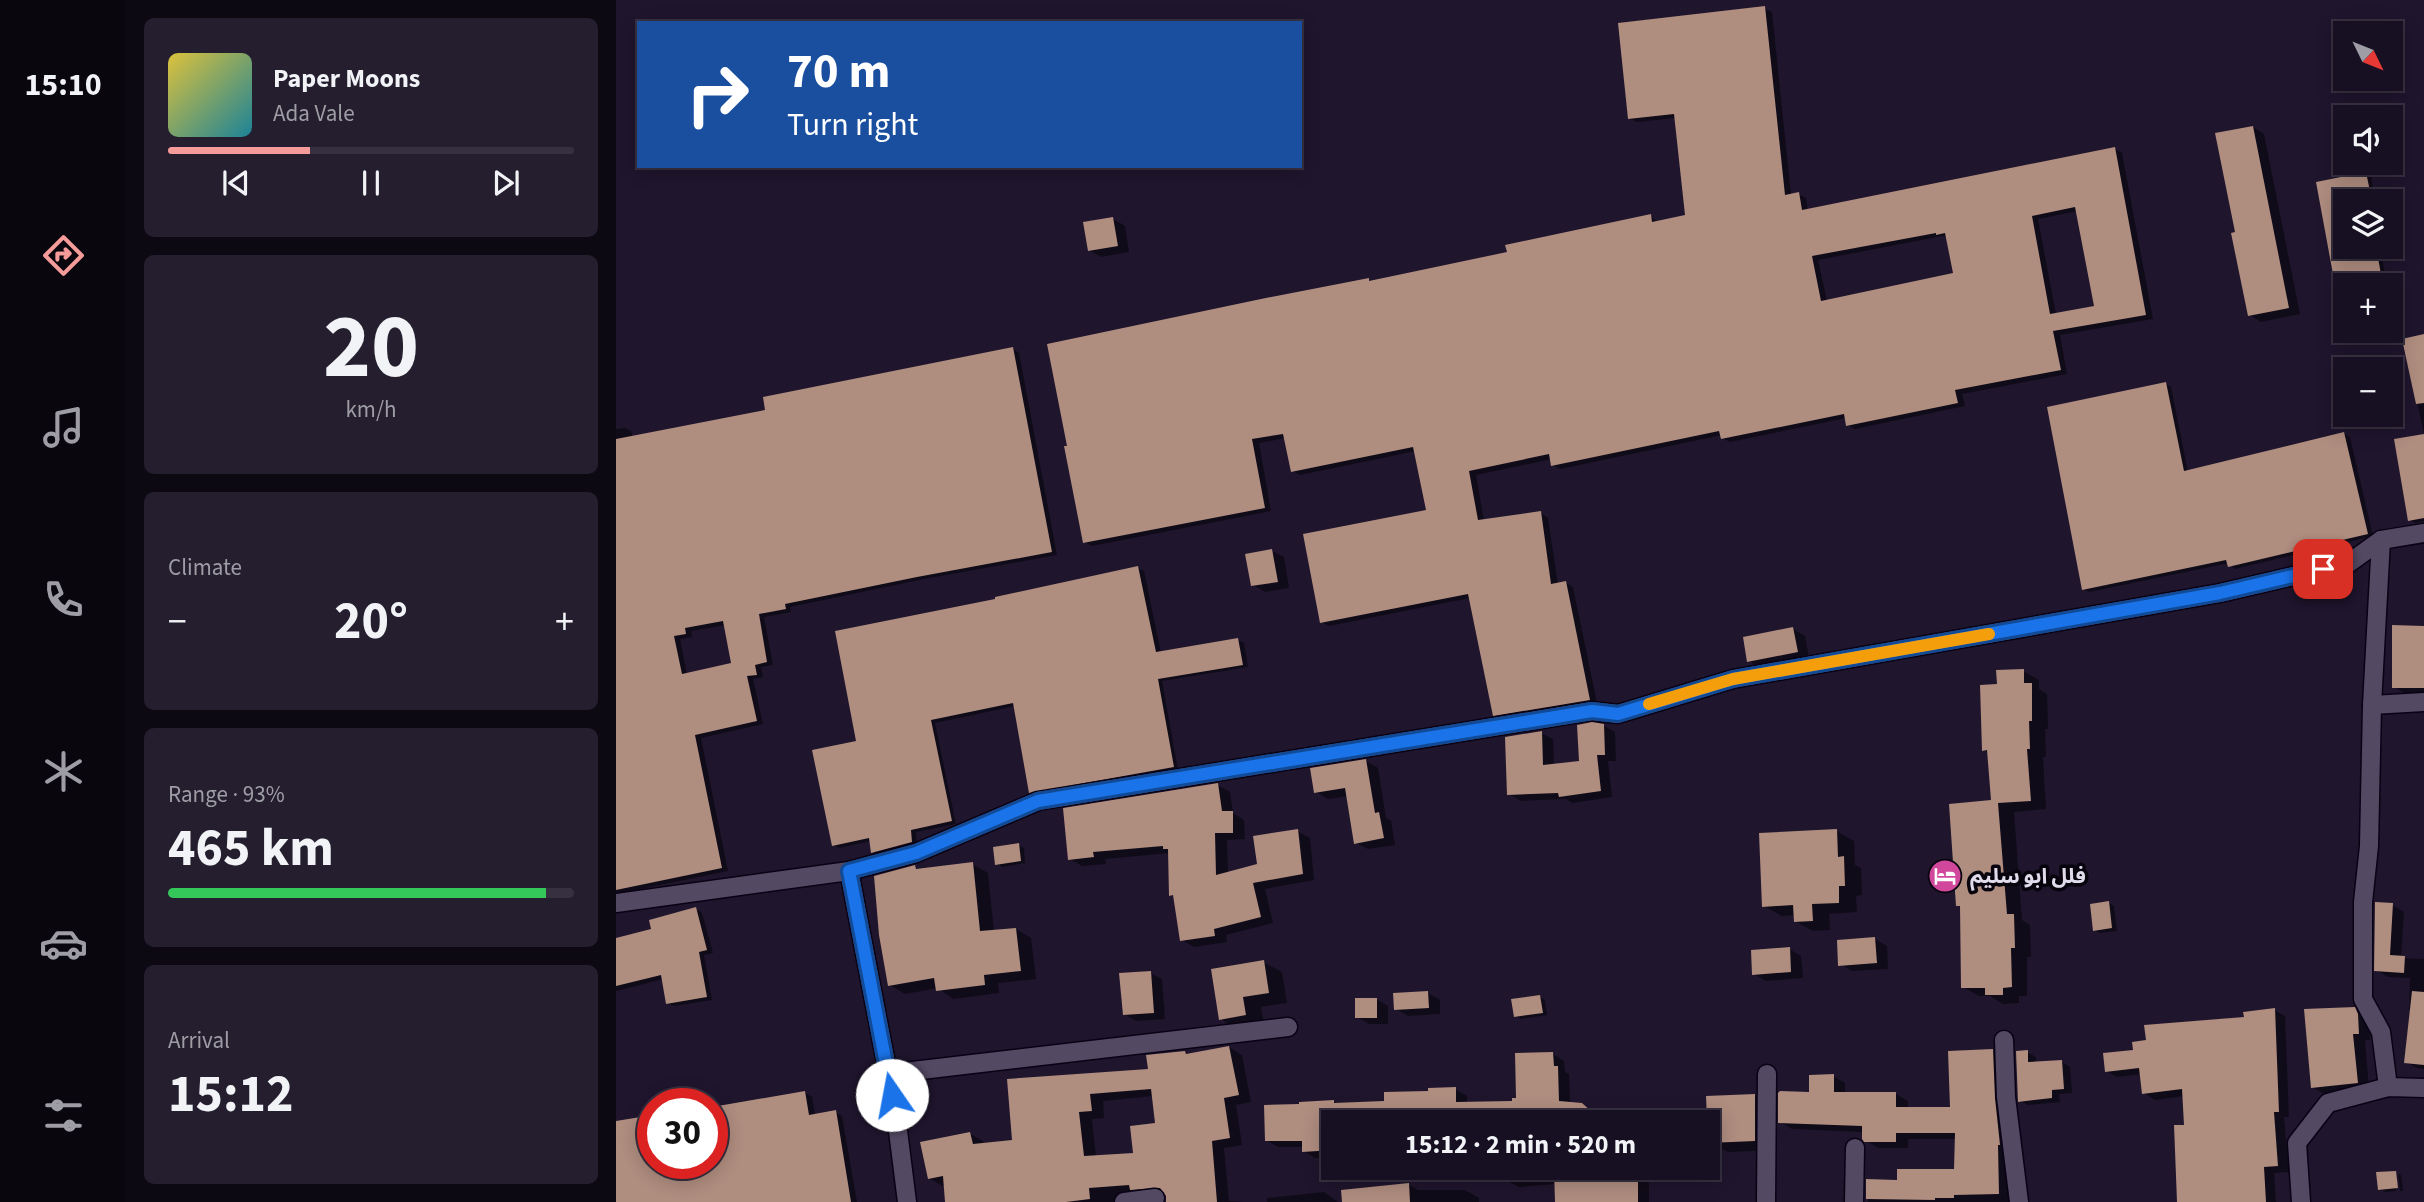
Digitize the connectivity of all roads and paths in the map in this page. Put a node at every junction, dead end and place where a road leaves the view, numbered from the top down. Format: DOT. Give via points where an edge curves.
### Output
graph roads {
  1 [pos="2424,533"];
  2 [pos="2381,540"];
  3 [pos="2424,702"];
  4 [pos="2372,705"];
  5 [pos="849,871"];
  6 [pos="616,903"];
  7 [pos="1288,1027"];
  8 [pos="2004,1040"];
  9 [pos="887,1074"];
  10 [pos="1767,1074"];
  11 [pos="2388,1087"];
  12 [pos="2424,1088"];
  13 [pos="1855,1148"];
  14 [pos="1155,1198"];
  15 [pos="908,1202"];
  16 [pos="1124,1202"];
  17 [pos="1766,1202"];
  18 [pos="1854,1202"];
  19 [pos="2019,1202"];
  20 [pos="2301,1202"];
  1 -- 2 [label="street"];
  2 -- 4 [label="street"];
  2 -- 5 [label="street" via="2348,563 2220,593 1733,679 1618,714 1592,711 1038,801 916,853"];
  3 -- 4 [label="street"];
  4 -- 11 [label="street" via="2369,846 2362,902 2363,999 2381,1032"];
  5 -- 6 [label="street"];
  5 -- 9 [label="street"];
  7 -- 9 [label="street"];
  8 -- 19 [label="street"];
  9 -- 15 [label="street"];
  10 -- 17 [label="street"];
  11 -- 12 [label="street"];
  11 -- 20 [label="street" via="2328,1103 2297,1143"];
  13 -- 18 [label="street"];
  14 -- 16 [label="street"];
}
